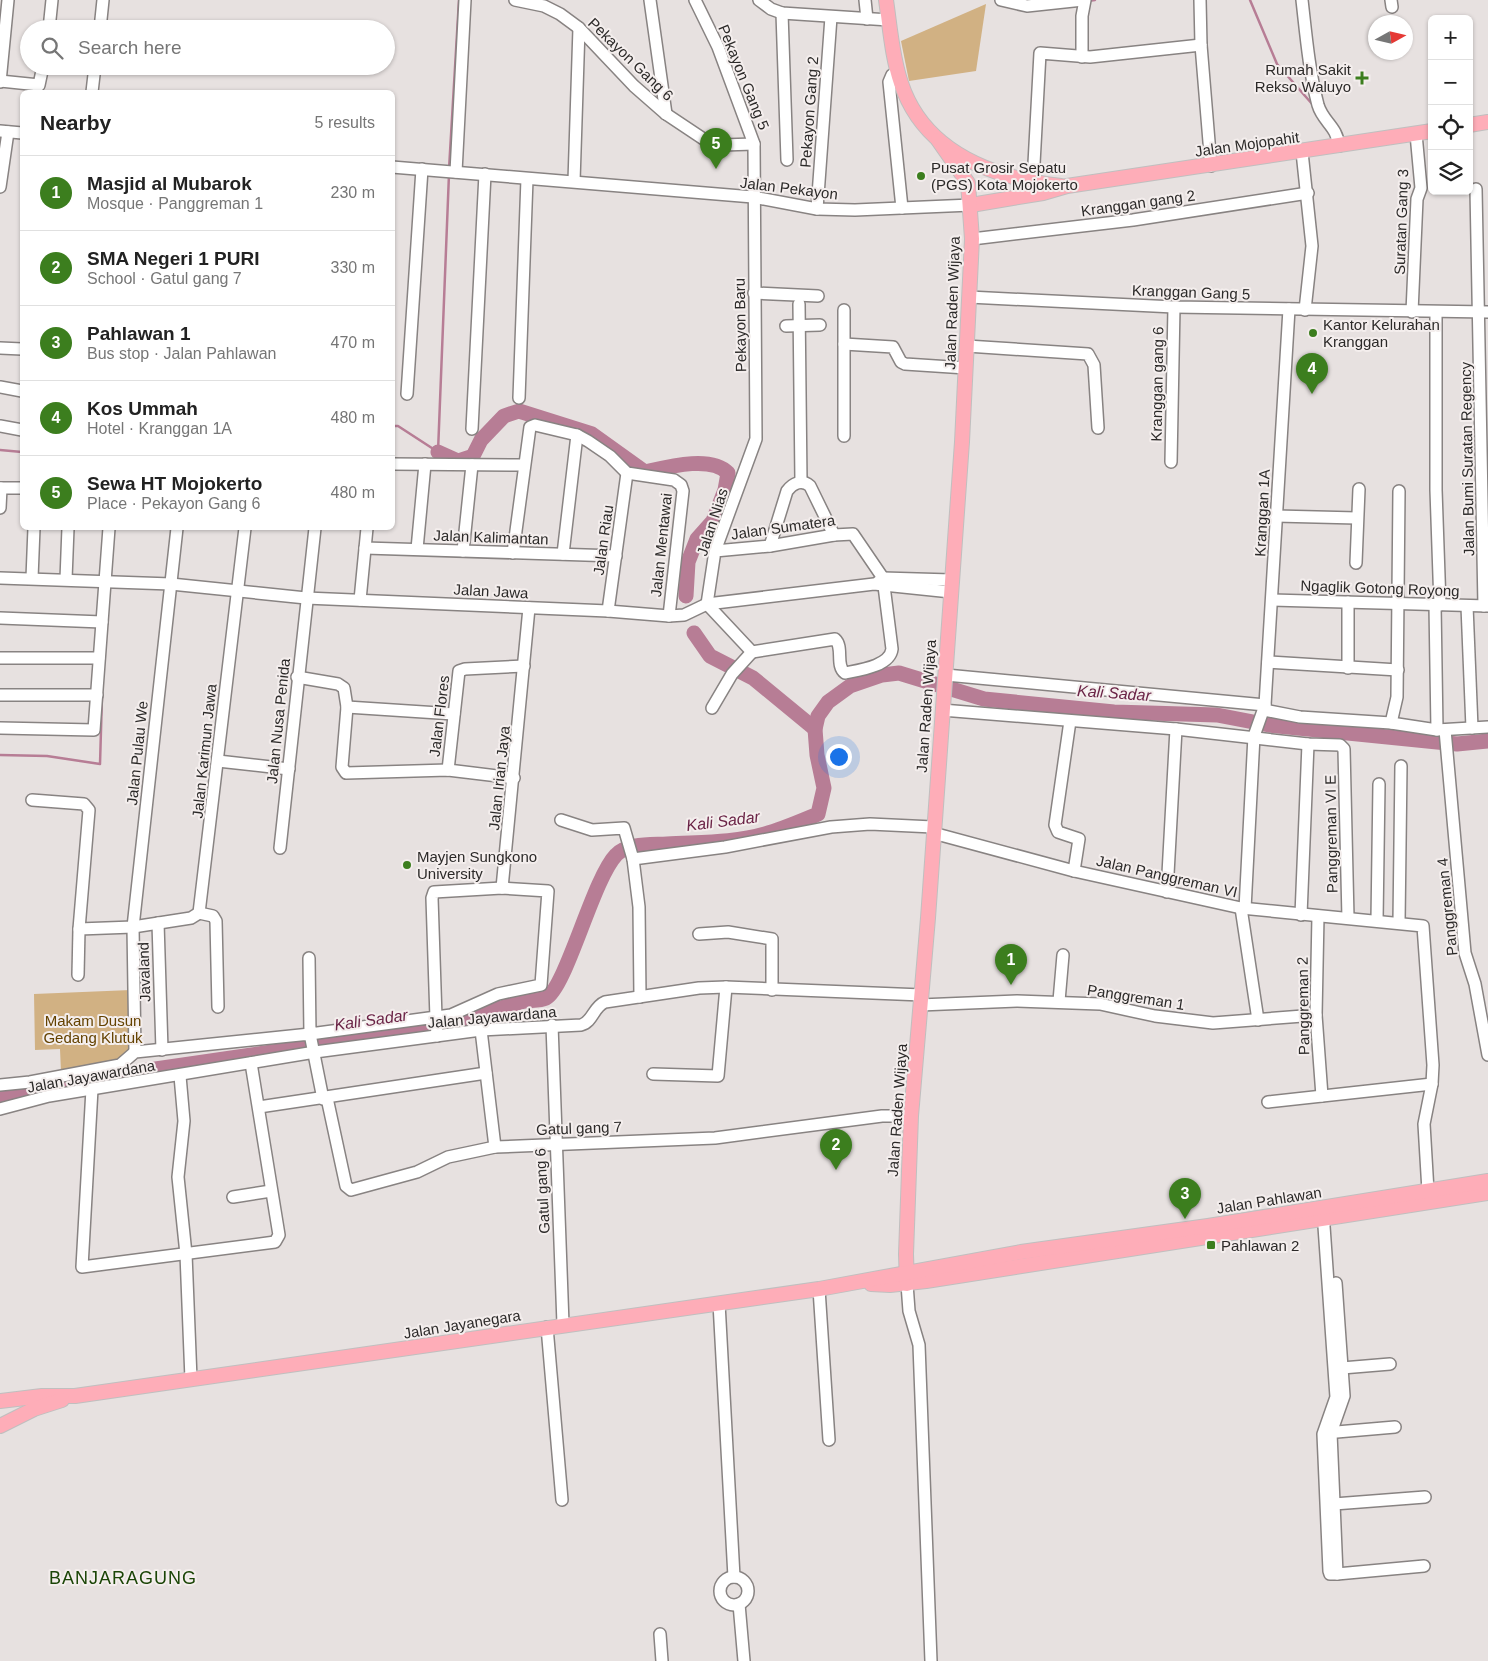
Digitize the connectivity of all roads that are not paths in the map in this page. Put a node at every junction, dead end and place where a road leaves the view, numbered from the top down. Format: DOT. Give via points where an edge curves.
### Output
graph roads {
  1 [pos="52,0"];
  2 [pos="104,0"];
  3 [pos="465,0"];
  4 [pos="515,0"];
  5 [pos="650,0"];
  6 [pos="695,0"];
  7 [pos="759,0"];
  8 [pos="865,0"];
  9 [pos="886,0"];
  10 [pos="1001,0"];
  11 [pos="1200,0"];
  12 [pos="1302,0"];
  13 [pos="5,2"];
  14 [pos="1084,2"];
  15 [pos="782,13"];
  16 [pos="830,17"];
  17 [pos="868,19"];
  18 [pos="49,20"];
  19 [pos="101,20"];
  20 [pos="889,20"];
  21 [pos="579,28"];
  22 [pos="1,42"];
  23 [pos="1201,45"];
  24 [pos="1082,57"];
  25 [pos="898,72"];
  26 [pos="41,75"];
  27 [pos="94,75"];
  28 [pos="0,82"];
  29 [pos="92,90"];
  30 [pos="890,106"];
  31 [pos="912,108"];
  32 [pos="666,114"];
  33 [pos="1488,122"];
  34 [pos="1473,124"];
  35 [pos="4,132"];
  36 [pos="1428,132"];
  37 [pos="20,134"];
  38 [pos="1416,134"];
  39 [pos="938,140"];
  40 [pos="754,144"];
  41 [pos="1339,146"];
  42 [pos="1302,152"];
  43 [pos="787,160"];
  44 [pos="1211,166"];
  45 [pos="395,167"];
  46 [pos="422,169"];
  47 [pos="451,171"];
  48 [pos="485,174"];
  49 [pos="527,180"];
  50 [pos="0,181"];
  51 [pos="574,181"];
  52 [pos="1033,182"];
  53 [pos="1067,186"];
  54 [pos="1426,188"];
  55 [pos="1478,189"];
  56 [pos="1308,193"];
  57 [pos="753,197"];
  58 [pos="971,206"];
  59 [pos="817,208"];
  60 [pos="902,208"];
  61 [pos="972,239"];
  62 [pos="754,293"];
  63 [pos="818,296"];
  64 [pos="969,298"];
  65 [pos="799,304"];
  66 [pos="1174,307"];
  67 [pos="1289,309"];
  68 [pos="844,310"];
  69 [pos="1305,310"];
  70 [pos="1412,312"];
  71 [pos="1436,312"];
  72 [pos="1484,312"];
  73 [pos="786,326"];
  74 [pos="800,326"];
  75 [pos="820,326"];
  76 [pos="844,344"];
  77 [pos="967,346"];
  78 [pos="0,348"];
  79 [pos="20,349"];
  80 [pos="966,368"];
  81 [pos="0,387"];
  82 [pos="20,391"];
  83 [pos="407,394"];
  84 [pos="519,398"];
  85 [pos="0,426"];
  86 [pos="1485,426"];
  87 [pos="1098,428"];
  88 [pos="472,429"];
  89 [pos="20,430"];
  90 [pos="577,436"];
  91 [pos="844,436"];
  92 [pos="752,451"];
  93 [pos="1171,462"];
  94 [pos="395,464"];
  95 [pos="426,464"];
  96 [pos="472,465"];
  97 [pos="523,465"];
  98 [pos="627,473"];
  99 [pos="800,482"];
  100 [pos="1,488"];
  101 [pos="20,488"];
  102 [pos="1359,488"];
  103 [pos="1399,491"];
  104 [pos="0,508"];
  105 [pos="1276,516"];
  106 [pos="1358,518"];
  107 [pos="34,530"];
  108 [pos="68,530"];
  109 [pos="109,530"];
  110 [pos="177,530"];
  111 [pos="244,530"];
  112 [pos="315,530"];
  113 [pos="368,530"];
  114 [pos="834,535"];
  115 [pos="770,546"];
  116 [pos="365,548"];
  117 [pos="416,549"];
  118 [pos="463,551"];
  119 [pos="715,551"];
  120 [pos="513,553"];
  121 [pos="563,554"];
  122 [pos="616,556"];
  123 [pos="1356,563"];
  124 [pos="0,578"];
  125 [pos="32,578"];
  126 [pos="66,580"];
  127 [pos="107,581"];
  128 [pos="881,583"];
  129 [pos="171,584"];
  130 [pos="951,586"];
  131 [pos="236,591"];
  132 [pos="306,598"];
  133 [pos="360,600"];
  134 [pos="1272,600"];
  135 [pos="1348,602"];
  136 [pos="1399,603"];
  137 [pos="1438,605"];
  138 [pos="702,606"];
  139 [pos="1466,606"];
  140 [pos="1486,606"];
  141 [pos="525,608"];
  142 [pos="608,610"];
  143 [pos="669,616"];
  144 [pos="0,618"];
  145 [pos="102,622"];
  146 [pos="752,652"];
  147 [pos="0,658"];
  148 [pos="99,658"];
  149 [pos="1268,662"];
  150 [pos="520,666"];
  151 [pos="1348,668"];
  152 [pos="1398,670"];
  153 [pos="297,677"];
  154 [pos="945,678"];
  155 [pos="0,695"];
  156 [pos="97,695"];
  157 [pos="347,707"];
  158 [pos="712,708"];
  159 [pos="942,709"];
  160 [pos="454,714"];
  161 [pos="1260,719"];
  162 [pos="1070,721"];
  163 [pos="1391,724"];
  164 [pos="1488,727"];
  165 [pos="0,728"];
  166 [pos="1472,728"];
  167 [pos="1176,729"];
  168 [pos="1443,733"];
  169 [pos="1308,744"];
  170 [pos="218,761"];
  171 [pos="1401,766"];
  172 [pos="289,769"];
  173 [pos="448,770"];
  174 [pos="511,778"];
  175 [pos="1379,784"];
  176 [pos="32,800"];
  177 [pos="561,820"];
  178 [pos="933,830"];
  179 [pos="280,848"];
  180 [pos="632,854"];
  181 [pos="1074,871"];
  182 [pos="502,888"];
  183 [pos="1167,892"];
  184 [pos="1243,909"];
  185 [pos="199,913"];
  186 [pos="1301,915"];
  187 [pos="1318,916"];
  188 [pos="1348,918"];
  189 [pos="1377,920"];
  190 [pos="1399,922"];
  191 [pos="158,923"];
  192 [pos="133,926"];
  193 [pos="79,928"];
  194 [pos="699,934"];
  195 [pos="1063,954"];
  196 [pos="309,958"];
  197 [pos="78,975"];
  198 [pos="726,987"];
  199 [pos="772,990"];
  200 [pos="640,997"];
  201 [pos="921,1000"];
  202 [pos="1059,1001"];
  203 [pos="218,1006"];
  204 [pos="1316,1014"];
  205 [pos="1258,1020"];
  206 [pos="552,1025"];
  207 [pos="437,1027"];
  208 [pos="481,1030"];
  209 [pos="312,1043"];
  210 [pos="162,1050"];
  211 [pos="135,1052"];
  212 [pos="1488,1055"];
  213 [pos="251,1063"];
  214 [pos="486,1073"];
  215 [pos="653,1074"];
  216 [pos="180,1076"];
  217 [pos="1432,1084"];
  218 [pos="0,1085"];
  219 [pos="92,1090"];
  220 [pos="1322,1096"];
  221 [pos="325,1098"];
  222 [pos="1268,1102"];
  223 [pos="259,1107"];
  224 [pos="0,1110"];
  225 [pos="911,1116"];
  226 [pos="555,1143"];
  227 [pos="495,1147"];
  228 [pos="1486,1188"];
  229 [pos="271,1191"];
  230 [pos="1428,1191"];
  231 [pos="233,1198"];
  232 [pos="1327,1213"];
  233 [pos="186,1254"];
  234 [pos="907,1278"];
  235 [pos="819,1289"];
  236 [pos="719,1303"];
  237 [pos="563,1324"];
  238 [pos="547,1327"];
  239 [pos="1390,1364"];
  240 [pos="1342,1368"];
  241 [pos="191,1379"];
  242 [pos="75,1396"];
  243 [pos="0,1401"];
  244 [pos="0,1426"];
  245 [pos="1395,1427"];
  246 [pos="1327,1433"];
  247 [pos="828,1440"];
  248 [pos="1425,1497"];
  249 [pos="562,1500"];
  250 [pos="1334,1504"];
  251 [pos="1424,1566"];
  252 [pos="1337,1574"];
  253 [pos="734,1577"];
  254 [pos="739,1604"];
  255 [pos="660,1634"];
  256 [pos="662,1661"];
  257 [pos="744,1661"];
  258 [pos="931,1661"];
  1 -- 18 [label="street"];
  2 -- 19 [label="street"];
  3 -- 47 [label="street"];
  4 -- 21 [label="street, Pekayon Gang 6" via="553,9"];
  5 -- 32 [label="street"];
  6 -- 40 [label="street, Pekayon Gang 5" via="718,47"];
  7 -- 15 [label="street"];
  8 -- 17 [label="street"];
  9 -- 20 [label="main road, Jalan Mojopahit"];
  10 -- 14 [label="street" via="1027,6"];
  11 -- 23 [label="street"];
  12 -- 41 [label="street" via="1310,71 1319,107 1335,128"];
  13 -- 22 [label="street"];
  14 -- 24 [label="street"];
  15 -- 16 [label="street"];
  15 -- 43 [label="street"];
  16 -- 17 [label="street"];
  16 -- 59 [label="street, Pekayon Gang 2"];
  17 -- 20 [label="street"];
  20 -- 25 [label="main road, Jalan Mojopahit"];
  21 -- 32 [label="street, Pekayon Gang 6" via="634,86"];
  21 -- 51 [label="street"];
  22 -- 28 [label="street"];
  23 -- 24 [label="street"];
  23 -- 44 [label="street"];
  24 -- 52 [label="street" via="1040,53"];
  25 -- 30 [label="street" via="889,82"];
  25 -- 31 [label="main road, Jalan Mojopahit"];
  26 -- 28 [label="street" via="39,85"];
  27 -- 29 [label="street"];
  30 -- 31 [label="street" via="901,103"];
  30 -- 60 [label="street"];
  31 -- 39 [label="main road, Jalan Mojopahit"];
  32 -- 40 [label="street, Pekayon Gang 6" via="710,142"];
  33 -- 34 [label="main road"];
  35 -- 37 [label="street"];
  35 -- 50 [label="street"];
  36 -- 38 [label="main road, Jalan Mojopahit"];
  38 -- 41 [label="main road, Jalan Mojopahit"];
  38 -- 54 [label="street, Suratan Gang 3"];
  39 -- 52 [label="main road, Jalan Mojopahit" via="973,164"];
  39 -- 58 [label="main road, Jalan Raden Wijaya" via="968,183"];
  40 -- 57 [label="street, Pekayon Gang 5"];
  41 -- 42 [label="main road, Jalan Mojopahit"];
  42 -- 44 [label="main road, Jalan Mojopahit"];
  42 -- 56 [label="street"];
  44 -- 53 [label="main road, Jalan Mojopahit"];
  45 -- 46 [label="street, Jalan Pekayon"];
  46 -- 47 [label="street, Jalan Pekayon"];
  46 -- 83 [label="street"];
  47 -- 48 [label="street, Jalan Pekayon"];
  48 -- 49 [label="street, Jalan Pekayon"];
  48 -- 88 [label="street"];
  49 -- 51 [label="street, Jalan Pekayon"];
  49 -- 84 [label="street"];
  51 -- 57 [label="street, Jalan Pekayon"];
  52 -- 53 [label="main road, Jalan Mojopahit"];
  53 -- 58 [label="main road, Jalan Mojopahit"];
  54 -- 70 [label="street, Suratan Gang 3" via="1417,200"];
  55 -- 72 [label="street, Jalan Bumi Suratan Regency"];
  56 -- 61 [label="street, Kranggan gang 2" via="1133,220"];
  56 -- 69 [label="street" via="1312,251"];
  57 -- 59 [label="street, Jalan Pekayon"];
  57 -- 62 [label="street, Pekayon Baru"];
  58 -- 60 [label="street, Jalan Pekayon"];
  58 -- 61 [label="main road, Jalan Raden Wijaya"];
  59 -- 60 [label="street, Jalan Pekayon"];
  61 -- 64 [label="main road, Jalan Raden Wijaya"];
  62 -- 63 [label="street"];
  62 -- 92 [label="street, Pekayon Baru" via="757,428"];
  64 -- 66 [label="street, Kranggan Gang 5"];
  64 -- 77 [label="main road, Jalan Raden Wijaya"];
  65 -- 74 [label="street"];
  66 -- 67 [label="street, Kranggan Gang 5"];
  66 -- 93 [label="street, Kranggan gang 6"];
  67 -- 69 [label="street, Kranggan Gang 5"];
  67 -- 105 [label="street, Kranggan 1A"];
  68 -- 76 [label="street"];
  69 -- 70 [label="street, Kranggan Gang 5"];
  70 -- 71 [label="street, Kranggan Gang 5"];
  71 -- 72 [label="street, Kranggan Gang 5"];
  71 -- 137 [label="street, Panggreman 4"];
  72 -- 86 [label="street, Jalan Bumi Suratan Regency"];
  73 -- 74 [label="street"];
  74 -- 75 [label="street"];
  74 -- 99 [label="street"];
  76 -- 80 [label="street" via="893,347 905,364"];
  76 -- 91 [label="street"];
  77 -- 80 [label="main road, Jalan Raden Wijaya"];
  77 -- 87 [label="street" via="1088,354 1094,365"];
  78 -- 79 [label="street"];
  80 -- 130 [label="main road, Jalan Raden Wijaya"];
  81 -- 82 [label="street"];
  85 -- 89 [label="street"];
  86 -- 140 [label="street, Jalan Bumi Suratan Regency"];
  90 -- 97 [label="street" via="531,426"];
  90 -- 98 [label="street" via="603,450"];
  90 -- 121 [label="street"];
  92 -- 119 [label="street, Jalan Nias"];
  94 -- 95 [label="street"];
  95 -- 96 [label="street"];
  95 -- 117 [label="street"];
  96 -- 97 [label="street"];
  96 -- 118 [label="street"];
  97 -- 120 [label="street"];
  98 -- 122 [label="street, Jalan Riau"];
  98 -- 143 [label="street, Jalan Mentawai" via="674,480 683,491"];
  99 -- 114 [label="street" via="810,486"];
  99 -- 115 [label="street" via="787,491"];
  100 -- 101 [label="street"];
  100 -- 104 [label="street"];
  102 -- 106 [label="street"];
  103 -- 136 [label="street"];
  105 -- 106 [label="street"];
  105 -- 134 [label="street, Kranggan 1A"];
  106 -- 123 [label="street"];
  107 -- 125 [label="street"];
  108 -- 126 [label="street"];
  109 -- 127 [label="street"];
  110 -- 129 [label="street, Jalan Pulau We"];
  111 -- 131 [label="street, Jalan Karimun Jawa"];
  112 -- 132 [label="street, Jalan Nusa Penida"];
  113 -- 116 [label="street"];
  114 -- 115 [label="street, Jalan Sumatera"];
  114 -- 128 [label="street, Jalan Sumatera" via="848,533 856,536"];
  115 -- 119 [label="street, Jalan Sumatera"];
  116 -- 117 [label="street, Jalan Kalimantan"];
  116 -- 133 [label="street"];
  117 -- 118 [label="street, Jalan Kalimantan"];
  118 -- 120 [label="street, Jalan Kalimantan"];
  119 -- 138 [label="street, Jalan Nias"];
  120 -- 121 [label="street, Jalan Kalimantan"];
  121 -- 122 [label="street, Jalan Kalimantan"];
  122 -- 142 [label="street, Jalan Riau"];
  124 -- 125 [label="street, Jalan Jawa"];
  125 -- 126 [label="street, Jalan Jawa"];
  126 -- 127 [label="street, Jalan Jawa"];
  127 -- 129 [label="street, Jalan Jawa"];
  127 -- 145 [label="street"];
  128 -- 130 [label="street, Jalan Jawa"];
  128 -- 138 [label="street, Jalan Jawa"];
  128 -- 146 [label="street" via="892,649 888,660 844,673 838,643 832,639"];
  129 -- 131 [label="street, Jalan Jawa"];
  129 -- 192 [label="street, Jalan Pulau We"];
  130 -- 154 [label="main road, Jalan Raden Wijaya"];
  131 -- 132 [label="street, Jalan Jawa"];
  131 -- 170 [label="street, Jalan Karimun Jawa"];
  132 -- 133 [label="street, Jalan Jawa"];
  132 -- 153 [label="street, Jalan Nusa Penida"];
  133 -- 141 [label="street, Jalan Jawa"];
  134 -- 135 [label="street, Ngaglik Gotong Royong"];
  134 -- 149 [label="street, Kranggan 1A"];
  135 -- 136 [label="street, Ngaglik Gotong Royong"];
  135 -- 151 [label="street"];
  136 -- 137 [label="street, Ngaglik Gotong Royong"];
  136 -- 152 [label="street"];
  137 -- 139 [label="street, Ngaglik Gotong Royong"];
  137 -- 168 [label="street, Panggreman 4"];
  138 -- 143 [label="street, Jalan Jawa" via="684,615"];
  138 -- 146 [label="street"];
  139 -- 140 [label="street, Ngaglik Gotong Royong"];
  139 -- 166 [label="street"];
  141 -- 142 [label="street, Jalan Jawa"];
  141 -- 150 [label="street, Jalan Irian Jaya"];
  142 -- 143 [label="street, Jalan Jawa"];
  144 -- 145 [label="street"];
  145 -- 148 [label="street"];
  146 -- 158 [label="street" via="732,674"];
  147 -- 148 [label="street"];
  148 -- 156 [label="street"];
  149 -- 151 [label="street"];
  149 -- 161 [label="street, Kranggan 1A"];
  150 -- 160 [label="street, Jalan Flores" via="462,669 458,674"];
  150 -- 174 [label="street, Jalan Irian Jaya"];
  151 -- 152 [label="street"];
  152 -- 163 [label="street" via="1397,702"];
  153 -- 157 [label="street" via="342,686 346,692"];
  153 -- 172 [label="street, Jalan Nusa Penida"];
  154 -- 159 [label="main road, Jalan Raden Wijaya"];
  154 -- 161 [label="street"];
  155 -- 156 [label="street"];
  156 -- 165 [label="street" via="94,730"];
  157 -- 160 [label="street"];
  157 -- 173 [label="street" via="342,767 346,773"];
  159 -- 162 [label="street"];
  159 -- 178 [label="main road, Jalan Raden Wijaya"];
  160 -- 173 [label="street, Jalan Flores"];
  161 -- 163 [label="street" via="1300,717"];
  161 -- 167 [label="street"];
  161 -- 169 [label="street"];
  161 -- 184 [label="street, Kranggan 1A"];
  162 -- 167 [label="street"];
  162 -- 181 [label="street" via="1055,825 1058,832 1079,839"];
  163 -- 168 [label="street"];
  164 -- 166 [label="street"];
  166 -- 168 [label="street"];
  167 -- 183 [label="street"];
  168 -- 212 [label="street, Panggreman 4" via="1465,953 1475,984"];
  169 -- 186 [label="street"];
  169 -- 188 [label="street, Panggreman VI E" via="1340,745 1344,750"];
  170 -- 172 [label="street"];
  170 -- 185 [label="street, Jalan Karimun Jawa"];
  171 -- 190 [label="street"];
  172 -- 179 [label="street, Jalan Nusa Penida"];
  173 -- 174 [label="street"];
  174 -- 182 [label="street, Jalan Irian Jaya"];
  175 -- 189 [label="street"];
  176 -- 193 [label="street" via="84,804 90,810"];
  177 -- 180 [label="street" via="592,830 624,828"];
  178 -- 180 [label="street, Jalan Panggreman VI" via="870,824 830,827 725,847"];
  178 -- 181 [label="street, Jalan Panggreman VI"];
  178 -- 201 [label="main road, Jalan Raden Wijaya"];
  180 -- 200 [label="street" via="639,907"];
  181 -- 183 [label="street, Jalan Panggreman VI"];
  182 -- 207 [label="street" via="437,891 432,895"];
  182 -- 207 [label="street" via="548,891 541,985 498,994"];
  183 -- 184 [label="street, Jalan Panggreman VI"];
  184 -- 186 [label="street, Jalan Panggreman VI"];
  184 -- 205 [label="street, Kranggan 1A"];
  185 -- 191 [label="street" via="191,918"];
  185 -- 203 [label="street" via="213,916 216,921"];
  186 -- 187 [label="street, Jalan Panggreman VI"];
  187 -- 188 [label="street, Jalan Panggreman VI"];
  187 -- 204 [label="street, Panggreman 2"];
  188 -- 189 [label="street, Jalan Panggreman VI"];
  189 -- 190 [label="street, Jalan Panggreman VI"];
  190 -- 217 [label="street, Jalan Panggreman VI" via="1421,925 1424,929"];
  191 -- 192 [label="street"];
  191 -- 210 [label="street, Javaland"];
  192 -- 193 [label="street"];
  192 -- 211 [label="street, Jalan Pulau We"];
  193 -- 197 [label="street"];
  194 -- 199 [label="street" via="728,932 772,940"];
  195 -- 202 [label="street"];
  196 -- 209 [label="street"];
  198 -- 199 [label="street, Jalan Jayawardana"];
  198 -- 200 [label="street, Jalan Jayawardana"];
  198 -- 215 [label="street" via="718,1076"];
  199 -- 201 [label="street, Jalan Jayawardana"];
  200 -- 206 [label="street, Jalan Jayawardana" via="601,1004 586,1024"];
  201 -- 202 [label="street, Panggreman 1"];
  201 -- 225 [label="main road, Jalan Raden Wijaya"];
  202 -- 205 [label="street, Panggreman 1" via="1106,1004 1198,1022"];
  204 -- 205 [label="street, Panggreman 1"];
  204 -- 220 [label="street, Panggreman 2"];
  206 -- 208 [label="street, Jalan Jayawardana"];
  206 -- 226 [label="street, Gatul gang 6"];
  207 -- 208 [label="street, Jalan Jayawardana"];
  207 -- 209 [label="street"];
  207 -- 209 [label="street, Jalan Jayawardana"];
  208 -- 214 [label="street"];
  209 -- 210 [label="street"];
  209 -- 213 [label="street, Jalan Jayawardana"];
  209 -- 221 [label="street"];
  210 -- 211 [label="street"];
  211 -- 218 [label="street" via="120,1065"];
  213 -- 216 [label="street, Jalan Jayawardana"];
  213 -- 223 [label="street"];
  214 -- 221 [label="street"];
  214 -- 227 [label="street"];
  216 -- 219 [label="street, Jalan Jayawardana"];
  216 -- 233 [label="street" via="184,1121 178,1177"];
  217 -- 220 [label="street"];
  217 -- 230 [label="street" via="1424,1124"];
  219 -- 224 [label="street, Jalan Jayawardana" via="40,1098"];
  219 -- 233 [label="street" via="82,1267"];
  220 -- 222 [label="street"];
  221 -- 223 [label="street"];
  221 -- 227 [label="street, Gatul gang 7" via="346,1186 351,1190 417,1172 448,1157"];
  223 -- 229 [label="street"];
  225 -- 226 [label="street, Gatul gang 7" via="872,1117 715,1138"];
  225 -- 234 [label="main road, Jalan Raden Wijaya"];
  226 -- 227 [label="street, Gatul gang 7"];
  226 -- 237 [label="street, Gatul gang 6"];
  228 -- 230 [label="main road, Jalan Pahlawan"];
  228 -- 232 [label="main road, Jalan Pahlawan"];
  229 -- 231 [label="street"];
  229 -- 233 [label="street" via="279,1235 277,1240"];
  230 -- 232 [label="main road, Jalan Pahlawan"];
  232 -- 234 [label="main road, Jalan Pahlawan"];
  232 -- 240 [label="street"];
  232 -- 246 [label="street" via="1336,1397"];
  233 -- 241 [label="street"];
  234 -- 235 [label="main road, Jalan Jayanegara"];
  234 -- 258 [label="street" via="909,1311 919,1344"];
  235 -- 236 [label="main road, Jalan Jayanegara"];
  235 -- 247 [label="street"];
  236 -- 237 [label="main road, Jalan Jayanegara"];
  236 -- 253 [label="street"];
  237 -- 238 [label="main road, Jalan Jayanegara"];
  238 -- 241 [label="main road, Jalan Jayanegara"];
  238 -- 249 [label="street"];
  239 -- 240 [label="street"];
  240 -- 246 [label="street" via="1343,1401"];
  241 -- 242 [label="main road, Jalan Jayanegara"];
  242 -- 243 [label="main road, Jalan Jayanegara"];
  242 -- 244 [label="main road, Jalan Jayanegara" via="34,1409"];
  245 -- 246 [label="street"];
  246 -- 250 [label="street"];
  246 -- 252 [label="street" via="1329,1571"];
  248 -- 250 [label="street"];
  250 -- 252 [label="street"];
  251 -- 252 [label="street"];
  253 -- 254 [label="street" via="747,1586 748,1595"];
  253 -- 254 [label="street" via="722,1584 721,1594 730,1604"];
  254 -- 257 [label="street"];
  255 -- 256 [label="street"];
}
